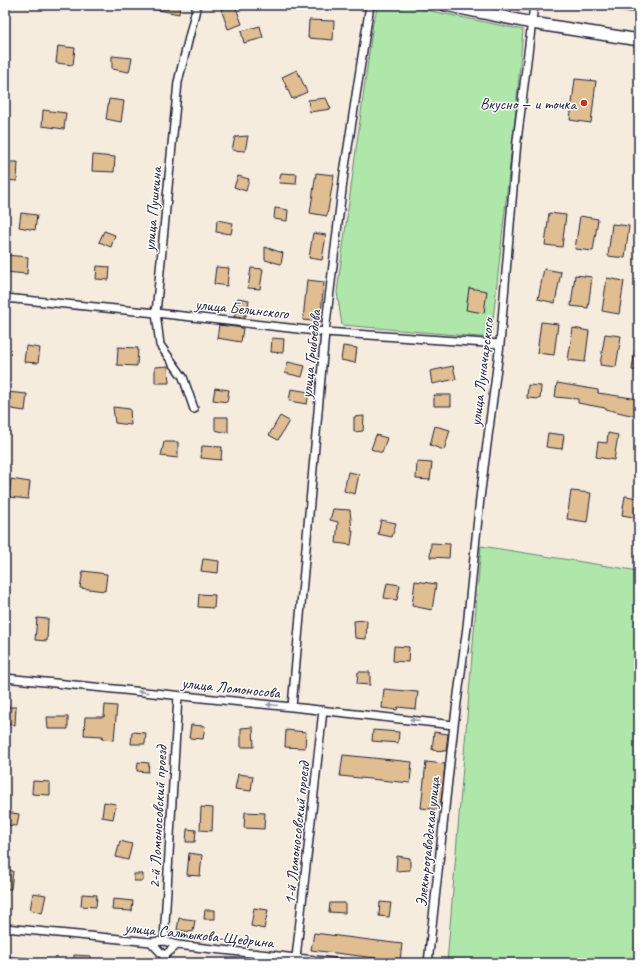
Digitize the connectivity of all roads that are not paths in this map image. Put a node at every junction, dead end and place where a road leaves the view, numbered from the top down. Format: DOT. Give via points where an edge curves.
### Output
graph roads {
  1 [pos="197,5"];
  2 [pos="370,5"];
  3 [pos="445,5"];
  4 [pos="534,5"];
  5 [pos="532,23"];
  6 [pos="639,40"];
  7 [pos="5,298"];
  8 [pos="156,313"];
  9 [pos="325,332"];
  10 [pos="500,344"];
  11 [pos="194,409"];
  12 [pos="5,678"];
  13 [pos="178,696"];
  14 [pos="292,707"];
  15 [pos="323,710"];
  16 [pos="454,724"];
  17 [pos="5,928"];
  18 [pos="164,941"];
  19 [pos="151,942"];
  20 [pos="177,945"];
  21 [pos="296,958"];
  22 [pos="163,960"];
  23 [pos="342,963"];
  24 [pos="428,963"];
  1 -- 8 [label="street, улица Пушкина" via="178,82"];
  2 -- 9 [label="street, улица Грибоедова" via="344,173"];
  3 -- 5 [label="main road"];
  4 -- 5 [label="street, улица Луначарского"];
  5 -- 6 [label="main road"];
  5 -- 10 [label="street, улица Луначарского" via="517,140"];
  7 -- 8 [label="street, улица Белинского"];
  8 -- 9 [label="street, улица Белинского"];
  8 -- 11 [label="street, улица Пушкина" via="160,345 183,377"];
  9 -- 10 [label="street, улица Белинского"];
  9 -- 14 [label="street, улица Грибоедова"];
  10 -- 16 [label="street, улица Луначарского"];
  13 -- 12 [label="street, улица Ломоносова, one-way"];
  14 -- 13 [label="street, улица Ломоносова, one-way"];
  13 -- 18 [label="street, 2-й Ломоносовский проезд"];
  14 -- 15 [label="street, улица Ломоносова"];
  16 -- 15 [label="street, улица Ломоносова, one-way"];
  15 -- 21 [label="street, 1-й Ломоносовский проезд"];
  16 -- 24 [label="street, Электрозаводская улица"];
  17 -- 19 [label="street, улица Салтыкова-Щедрина"];
  18 -- 19 [label="street, улица Салтыкова-Щедрина"];
  18 -- 20 [label="street, улица Салтыкова-Щедрина"];
  19 -- 22 [label="street"];
  20 -- 21 [label="street, улица Салтыкова-Щедрина"];
  20 -- 22 [label="street"];
  21 -- 23 [label="street, улица Салтыкова-Щедрина"];
}
